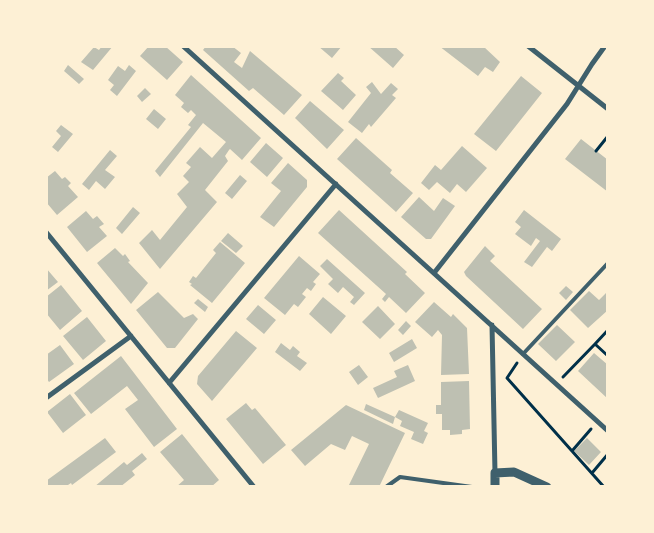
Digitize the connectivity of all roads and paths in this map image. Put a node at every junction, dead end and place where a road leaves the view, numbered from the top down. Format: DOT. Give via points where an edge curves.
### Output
graph roads {
  1 [pos="183,46"];
  2 [pos="528,46"];
  3 [pos="605,46"];
  4 [pos="578,86"];
  5 [pos="608,109"];
  6 [pos="608,136"];
  7 [pos="596,151"];
  8 [pos="336,184"];
  9 [pos="46,232"];
  10 [pos="608,263"];
  11 [pos="434,273"];
  12 [pos="492,326"];
  13 [pos="608,330"];
  14 [pos="131,336"];
  15 [pos="594,344"];
  16 [pos="523,354"];
  17 [pos="608,356"];
  18 [pos="169,383"];
  19 [pos="556,384"];
  20 [pos="46,398"];
  21 [pos="598,422"];
  22 [pos="608,431"];
  23 [pos="572,451"];
  24 [pos="608,454"];
  25 [pos="495,473"];
  26 [pos="591,473"];
  27 [pos="254,487"];
  28 [pos="386,487"];
  29 [pos="472,487"];
  30 [pos="495,487"];
  31 [pos="547,487"];
  32 [pos="604,487"];
  1 -- 8 [label="street"];
  2 -- 4 [label="street"];
  3 -- 4 [label="street"];
  4 -- 5 [label="street"];
  4 -- 11 [label="street"];
  6 -- 7 [label="path"];
  8 -- 11 [label="street"];
  8 -- 18 [label="street"];
  9 -- 14 [label="street"];
  10 -- 16 [label="lane"];
  11 -- 12 [label="street"];
  12 -- 16 [label="street"];
  12 -- 25 [label="street"];
  13 -- 15 [label="path"];
  14 -- 18 [label="street"];
  14 -- 20 [label="street"];
  15 -- 17 [label="path"];
  15 -- 19 [label="path"];
  16 -- 19 [label="street"];
  16 -- 23 [label="path" via="507,378"];
  18 -- 27 [label="street"];
  19 -- 21 [label="street"];
  21 -- 22 [label="street"];
  21 -- 23 [label="path"];
  23 -- 26 [label="path"];
  24 -- 26 [label="path"];
  25 -- 30 [label="street"];
  25 -- 31 [label="street" via="514,472"];
  26 -- 32 [label="path"];
  28 -- 29 [label="lane" via="400,477"];
}
